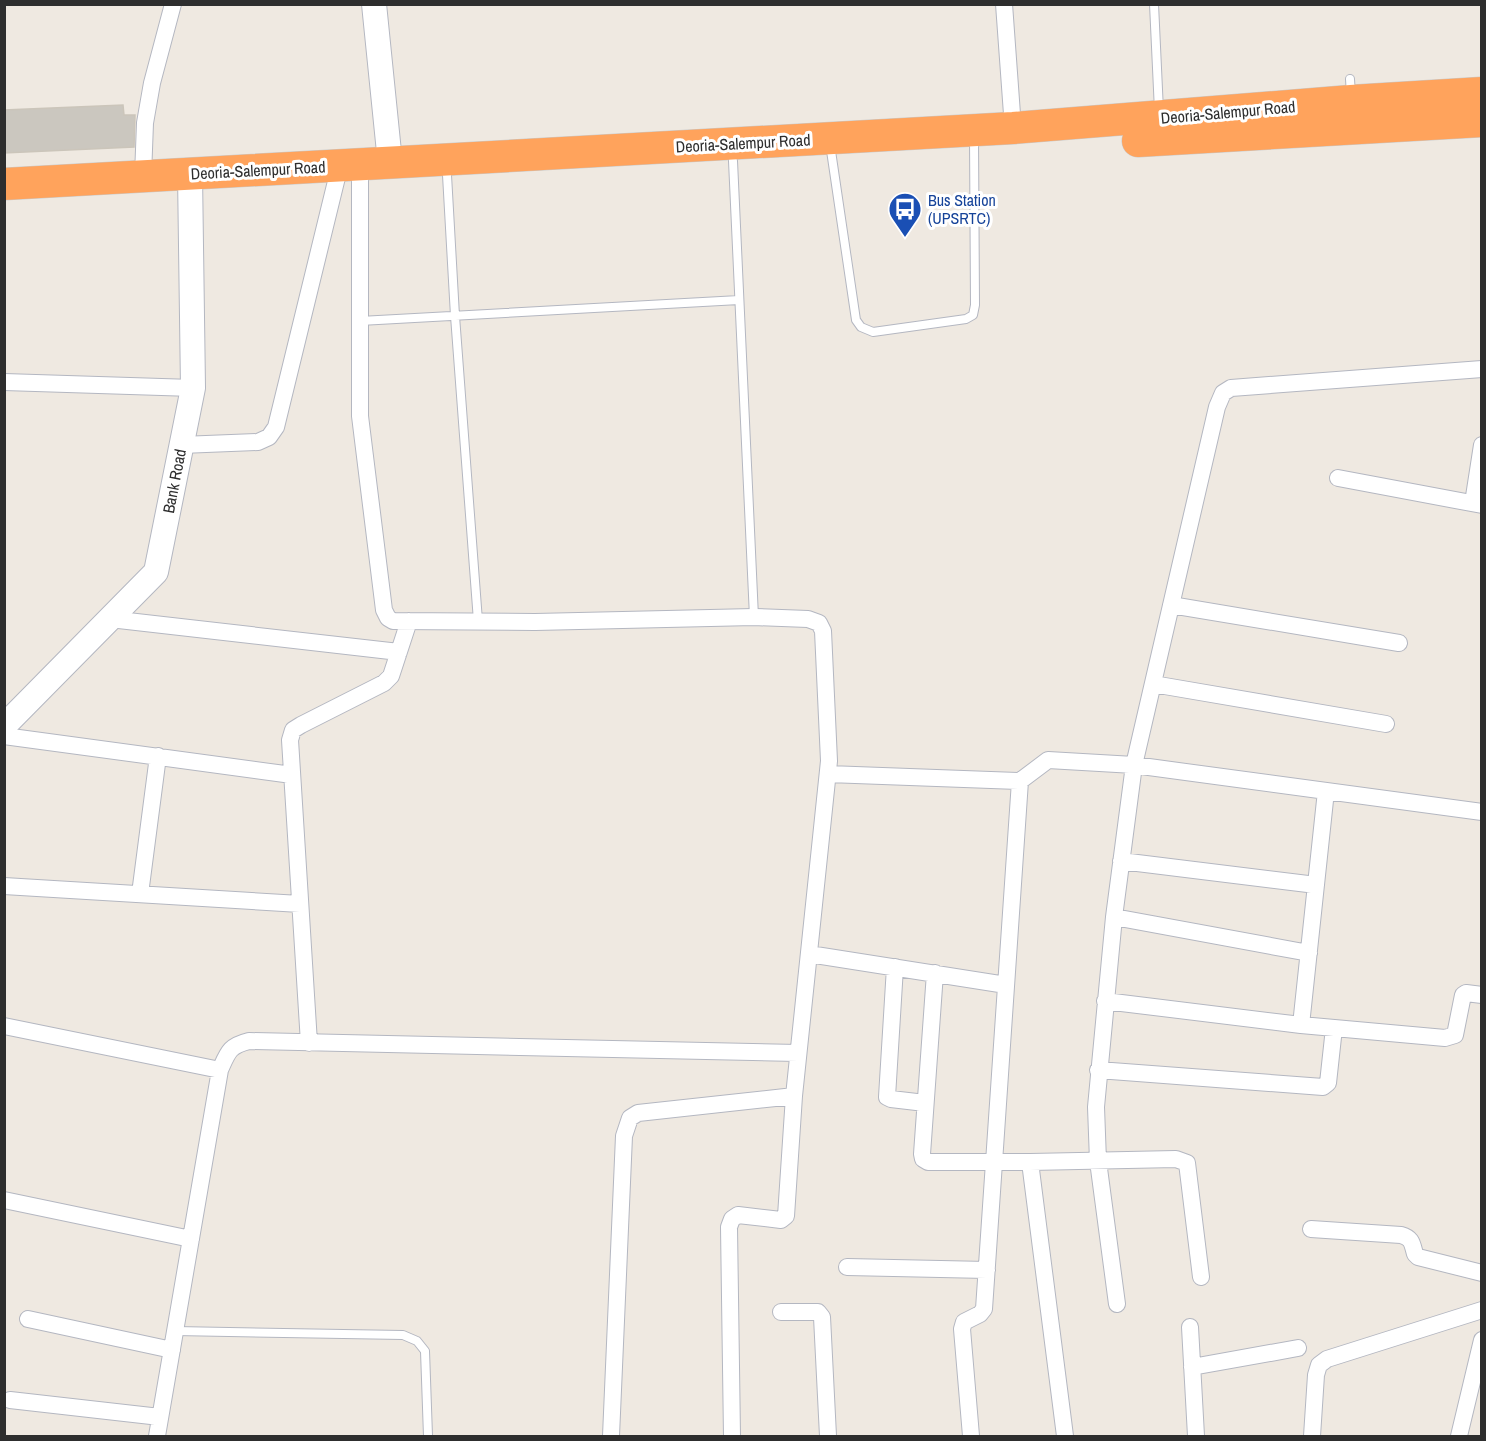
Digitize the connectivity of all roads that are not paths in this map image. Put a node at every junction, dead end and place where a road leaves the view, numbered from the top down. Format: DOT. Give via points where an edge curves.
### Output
graph roads {
  1 [pos="173,4"];
  2 [pos="374,4"];
  3 [pos="1004,4"];
  4 [pos="1154,4"];
  5 [pos="1482,93"];
  6 [pos="1160,118"];
  7 [pos="1482,121"];
  8 [pos="1013,128"];
  9 [pos="974,140"];
  10 [pos="830,147"];
  11 [pos="733,161"];
  12 [pos="357,171"];
  13 [pos="447,175"];
  14 [pos="143,177"];
  15 [pos="190,182"];
  16 [pos="4,184"];
  17 [pos="4,200"];
  18 [pos="739,300"];
  19 [pos="455,316"];
  20 [pos="360,321"];
  21 [pos="1482,369"];
  22 [pos="4,382"];
  23 [pos="193,388"];
  24 [pos="181,445"];
  25 [pos="1482,445"];
  26 [pos="1338,478"];
  27 [pos="1477,504"];
  28 [pos="1171,605"];
  29 [pos="754,617"];
  30 [pos="110,619"];
  31 [pos="410,621"];
  32 [pos="478,621"];
  33 [pos="1399,643"];
  34 [pos="399,652"];
  35 [pos="1153,684"];
  36 [pos="1386,724"];
  37 [pos="4,726"];
  38 [pos="4,736"];
  39 [pos="158,756"];
  40 [pos="1134,765"];
  41 [pos="828,774"];
  42 [pos="292,775"];
  43 [pos="1020,781"];
  44 [pos="1326,791"];
  45 [pos="1482,812"];
  46 [pos="1121,861"];
  47 [pos="1316,885"];
  48 [pos="4,886"];
  49 [pos="140,894"];
  50 [pos="300,904"];
  51 [pos="1114,917"];
  52 [pos="1309,953"];
  53 [pos="809,954"];
  54 [pos="895,967"];
  55 [pos="935,974"];
  56 [pos="1006,985"];
  57 [pos="1482,994"];
  58 [pos="1105,1001"];
  59 [pos="1301,1025"];
  60 [pos="4,1026"];
  61 [pos="1334,1028"];
  62 [pos="309,1042"];
  63 [pos="798,1053"];
  64 [pos="220,1070"];
  65 [pos="1098,1070"];
  66 [pos="794,1096"];
  67 [pos="925,1103"];
  68 [pos="1098,1161"];
  69 [pos="994,1162"];
  70 [pos="1030,1162"];
  71 [pos="4,1200"];
  72 [pos="1311,1228"];
  73 [pos="191,1239"];
  74 [pos="847,1267"];
  75 [pos="987,1270"];
  76 [pos="1482,1273"];
  77 [pos="1201,1277"];
  78 [pos="1117,1304"];
  79 [pos="1482,1310"];
  80 [pos="781,1312"];
  81 [pos="28,1319"];
  82 [pos="1190,1327"];
  83 [pos="175,1332"];
  84 [pos="1482,1340"];
  85 [pos="1298,1348"];
  86 [pos="172,1350"];
  87 [pos="1192,1367"];
  88 [pos="10,1400"];
  89 [pos="160,1417"];
  90 [pos="157,1437"];
  91 [pos="428,1437"];
  92 [pos="611,1437"];
  93 [pos="732,1437"];
  94 [pos="828,1437"];
  95 [pos="971,1437"];
  96 [pos="1065,1437"];
  97 [pos="1196,1437"];
  98 [pos="1312,1437"];
  99 [pos="1459,1437"];
  1 -- 14 [label="street" via="152,83"];
  2 -- 12 [label="street"];
  3 -- 8 [label="street"];
  4 -- 6 [label="lane"];
  5 -- 6 [label="highway, Deoria-Salempur Road" via="1350,90"];
  6 -- 8 [label="highway, Deoria-Salempur Road"];
  7 -- 9 [label="highway, Deoria-Salempur Road"];
  8 -- 9 [label="highway, Deoria-Salempur Road"];
  9 -- 10 [label="highway, Deoria-Salempur Road"];
  9 -- 10 [label="lane" via="972,315 873,332 856,320"];
  10 -- 11 [label="highway, Deoria-Salempur Road"];
  10 -- 12 [label="highway, Deoria-Salempur Road"];
  11 -- 13 [label="highway, Deoria-Salempur Road"];
  11 -- 18 [label="lane"];
  12 -- 13 [label="highway, Deoria-Salempur Road"];
  12 -- 15 [label="highway, Deoria-Salempur Road"];
  12 -- 20 [label="street"];
  12 -- 24 [label="street" via="276,427 258,442"];
  13 -- 19 [label="lane"];
  14 -- 15 [label="highway, Deoria-Salempur Road"];
  14 -- 16 [label="highway, Deoria-Salempur Road"];
  15 -- 17 [label="highway, Deoria-Salempur Road"];
  15 -- 23 [label="street, Bank Road"];
  18 -- 19 [label="lane"];
  18 -- 29 [label="lane"];
  19 -- 20 [label="lane"];
  19 -- 32 [label="lane"];
  20 -- 31 [label="street" via="360,416 384,610 393,621"];
  21 -- 28 [label="street" via="1231,388 1223,393"];
  22 -- 23 [label="street"];
  23 -- 24 [label="street, Bank Road"];
  24 -- 30 [label="street, Bank Road" via="156,572"];
  25 -- 27 [label="street"];
  26 -- 27 [label="street"];
  28 -- 33 [label="street"];
  28 -- 35 [label="street"];
  29 -- 32 [label="street"];
  29 -- 41 [label="street" via="808,619 819,623 824,631"];
  30 -- 34 [label="street"];
  30 -- 37 [label="street, Bank Road"];
  31 -- 32 [label="street"];
  31 -- 34 [label="street"];
  34 -- 42 [label="street" via="391,676 384,683 293,730"];
  35 -- 36 [label="street"];
  35 -- 40 [label="street"];
  38 -- 39 [label="street"];
  39 -- 42 [label="street"];
  39 -- 49 [label="street"];
  40 -- 43 [label="street" via="1048,760"];
  40 -- 44 [label="street"];
  40 -- 46 [label="street"];
  41 -- 43 [label="street"];
  41 -- 53 [label="street"];
  42 -- 50 [label="street"];
  43 -- 56 [label="street"];
  44 -- 45 [label="street"];
  44 -- 47 [label="street"];
  46 -- 47 [label="street"];
  46 -- 51 [label="street"];
  47 -- 52 [label="street"];
  48 -- 49 [label="street"];
  49 -- 50 [label="street"];
  50 -- 62 [label="street"];
  51 -- 52 [label="street"];
  51 -- 58 [label="street"];
  52 -- 59 [label="street"];
  53 -- 54 [label="street"];
  53 -- 63 [label="street"];
  54 -- 55 [label="street"];
  54 -- 67 [label="street" via="888,1097"];
  55 -- 56 [label="street"];
  55 -- 67 [label="street"];
  56 -- 69 [label="street"];
  57 -- 61 [label="street" via="1463,995 1455,1035 1451,1037"];
  58 -- 59 [label="street"];
  58 -- 65 [label="street"];
  59 -- 61 [label="street"];
  60 -- 64 [label="street"];
  61 -- 65 [label="street" via="1328,1083 1323,1087"];
  62 -- 63 [label="street"];
  62 -- 64 [label="street" via="249,1041 235,1045"];
  63 -- 66 [label="street"];
  64 -- 73 [label="street"];
  65 -- 68 [label="street"];
  66 -- 92 [label="street" via="638,1113 630,1118 624,1136"];
  66 -- 93 [label="street" via="786,1216 781,1220 738,1215 729,1227"];
  67 -- 69 [label="street" via="923,1159"];
  68 -- 70 [label="street"];
  68 -- 77 [label="street" via="1176,1159 1187,1163"];
  68 -- 78 [label="street"];
  69 -- 70 [label="street"];
  69 -- 75 [label="street"];
  70 -- 96 [label="street"];
  71 -- 73 [label="street"];
  72 -- 76 [label="street" via="1401,1234 1409,1237 1418,1257"];
  73 -- 83 [label="street"];
  74 -- 75 [label="street"];
  75 -- 95 [label="street" via="984,1309 964,1322 962,1329"];
  79 -- 98 [label="street" via="1327,1359 1319,1365 1316,1375"];
  80 -- 94 [label="street" via="818,1312 822,1317"];
  81 -- 86 [label="street"];
  82 -- 87 [label="street"];
  83 -- 86 [label="street"];
  83 -- 91 [label="lane" via="403,1335 417,1341 425,1351"];
  84 -- 99 [label="street"];
  85 -- 87 [label="street"];
  86 -- 89 [label="street"];
  87 -- 97 [label="street"];
  88 -- 89 [label="street"];
  89 -- 90 [label="street"];
}
